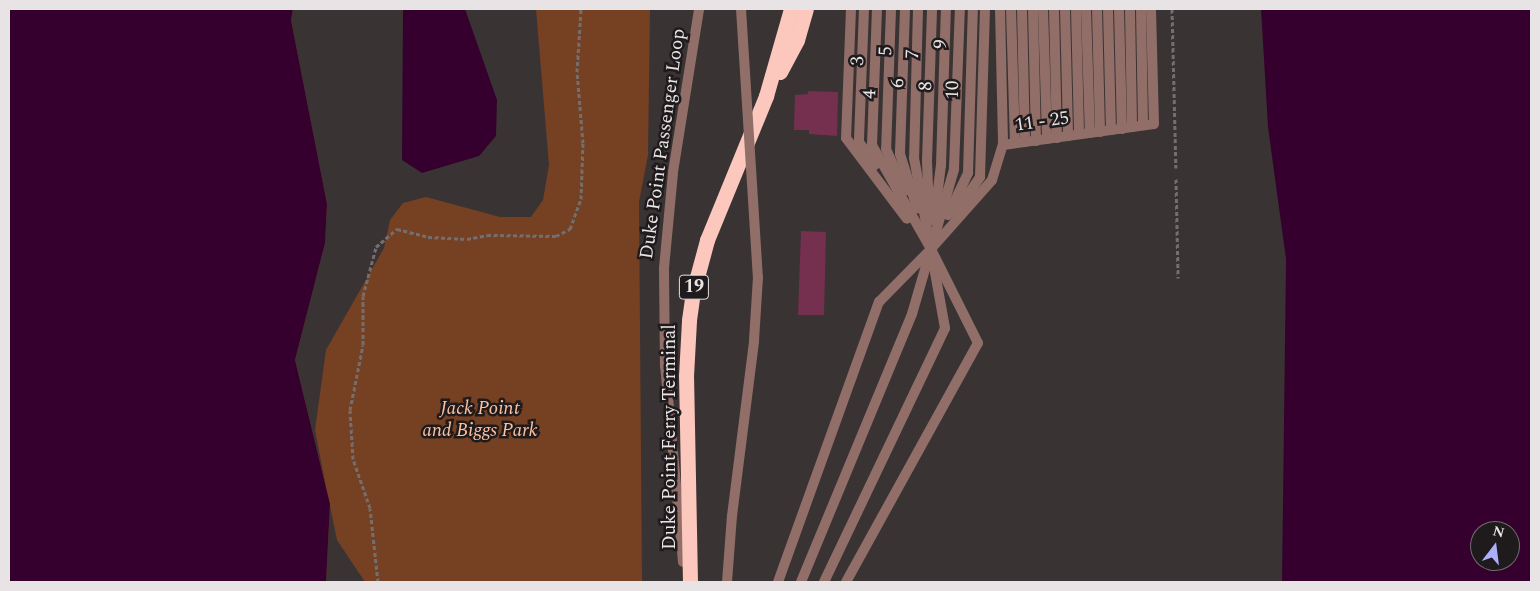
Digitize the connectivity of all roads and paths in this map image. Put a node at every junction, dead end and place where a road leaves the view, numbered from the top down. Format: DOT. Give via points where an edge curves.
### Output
graph roads {
  1 [pos="581,9"];
  2 [pos="699,9"];
  3 [pos="741,9"];
  4 [pos="791,9"];
  5 [pos="806,9"];
  6 [pos="851,9"];
  7 [pos="864,9"];
  8 [pos="877,9"];
  9 [pos="891,9"];
  10 [pos="905,9"];
  11 [pos="918,9"];
  12 [pos="932,9"];
  13 [pos="946,9"];
  14 [pos="960,9"];
  15 [pos="973,9"];
  16 [pos="985,9"];
  17 [pos="1000,9"];
  18 [pos="1011,9"];
  19 [pos="1022,9"];
  20 [pos="1033,9"];
  21 [pos="1044,9"];
  22 [pos="1054,9"];
  23 [pos="1065,9"];
  24 [pos="1076,9"];
  25 [pos="1086,9"];
  26 [pos="1097,9"];
  27 [pos="1108,9"];
  28 [pos="1119,9"];
  29 [pos="1130,9"];
  30 [pos="1141,9"];
  31 [pos="1151,9"];
  32 [pos="1172,9"];
  33 [pos="766,96"];
  34 [pos="1143,126"];
  35 [pos="1116,129"];
  36 [pos="1090,133"];
  37 [pos="1073,135"];
  38 [pos="1047,139"];
  39 [pos="1020,143"];
  40 [pos="1003,145"];
  41 [pos="1176,168"];
  42 [pos="1176,179"];
  43 [pos="931,249"];
  44 [pos="1178,278"];
  45 [pos="378,582"];
  46 [pos="685,582"];
  47 [pos="690,582"];
  48 [pos="727,582"];
  49 [pos="778,582"];
  50 [pos="801,582"];
  51 [pos="824,582"];
  52 [pos="846,582"];
  1 -- 45 [label="path" via="577,72 583,143 581,199 570,229 556,236 488,234 467,239 428,237 397,230 376,247 363,296 363,345 350,410 353,459 370,508"];
  2 -- 46 [label="lane, Duke Point Passenger Loop" via="673,172 664,268 664,366"];
  3 -- 48 [label="lane, bridge" via="758,277"];
  4 -- 33 [label="highway, Duke Point Ferry Terminal / 19"];
  5 -- 33 [label="highway, Duke Point Ferry Terminal / 19" via="797,40"];
  6 -- 43 [label="lane" via="846,138"];
  7 -- 43 [label="lane" via="859,142"];
  8 -- 43 [label="lane, 3" via="872,145"];
  9 -- 43 [label="lane, 4" via="886,149"];
  10 -- 43 [label="lane, 5" via="900,154"];
  11 -- 43 [label="lane, 6" via="914,158"];
  12 -- 43 [label="lane, 7" via="927,161"];
  13 -- 43 [label="lane, 8" via="941,165"];
  14 -- 43 [label="lane, 9" via="954,170"];
  15 -- 43 [label="lane, 10" via="968,173"];
  16 -- 43 [label="lane" via="980,177"];
  17 -- 40 [label="lane"];
  18 -- 39 [label="lane"];
  19 -- 39 [label="lane"];
  20 -- 38 [label="lane"];
  21 -- 38 [label="lane"];
  22 -- 38 [label="lane"];
  23 -- 37 [label="lane"];
  24 -- 37 [label="lane"];
  25 -- 36 [label="lane"];
  26 -- 35 [label="lane"];
  27 -- 35 [label="lane"];
  28 -- 35 [label="lane"];
  29 -- 35 [label="lane"];
  30 -- 34 [label="lane"];
  31 -- 34 [label="lane, 11 - 25" via="1154,124"];
  32 -- 41 [label="path"];
  33 -- 47 [label="highway, Duke Point Ferry Terminal / 19" via="707,240 693,292 686,376"];
  34 -- 35 [label="lane, 11 - 25"];
  35 -- 36 [label="lane, 11 - 25"];
  36 -- 37 [label="lane, 11 - 25"];
  37 -- 38 [label="lane, 11 - 25"];
  38 -- 39 [label="lane, 11 - 25"];
  39 -- 40 [label="lane, 11 - 25"];
  40 -- 43 [label="lane, 11 - 25" via="992,180"];
  42 -- 44 [label="path"];
  43 -- 49 [label="lane" via="878,302"];
  43 -- 50 [label="lane" via="912,314"];
  43 -- 51 [label="lane" via="944,328"];
  43 -- 52 [label="lane" via="978,343"];
}
